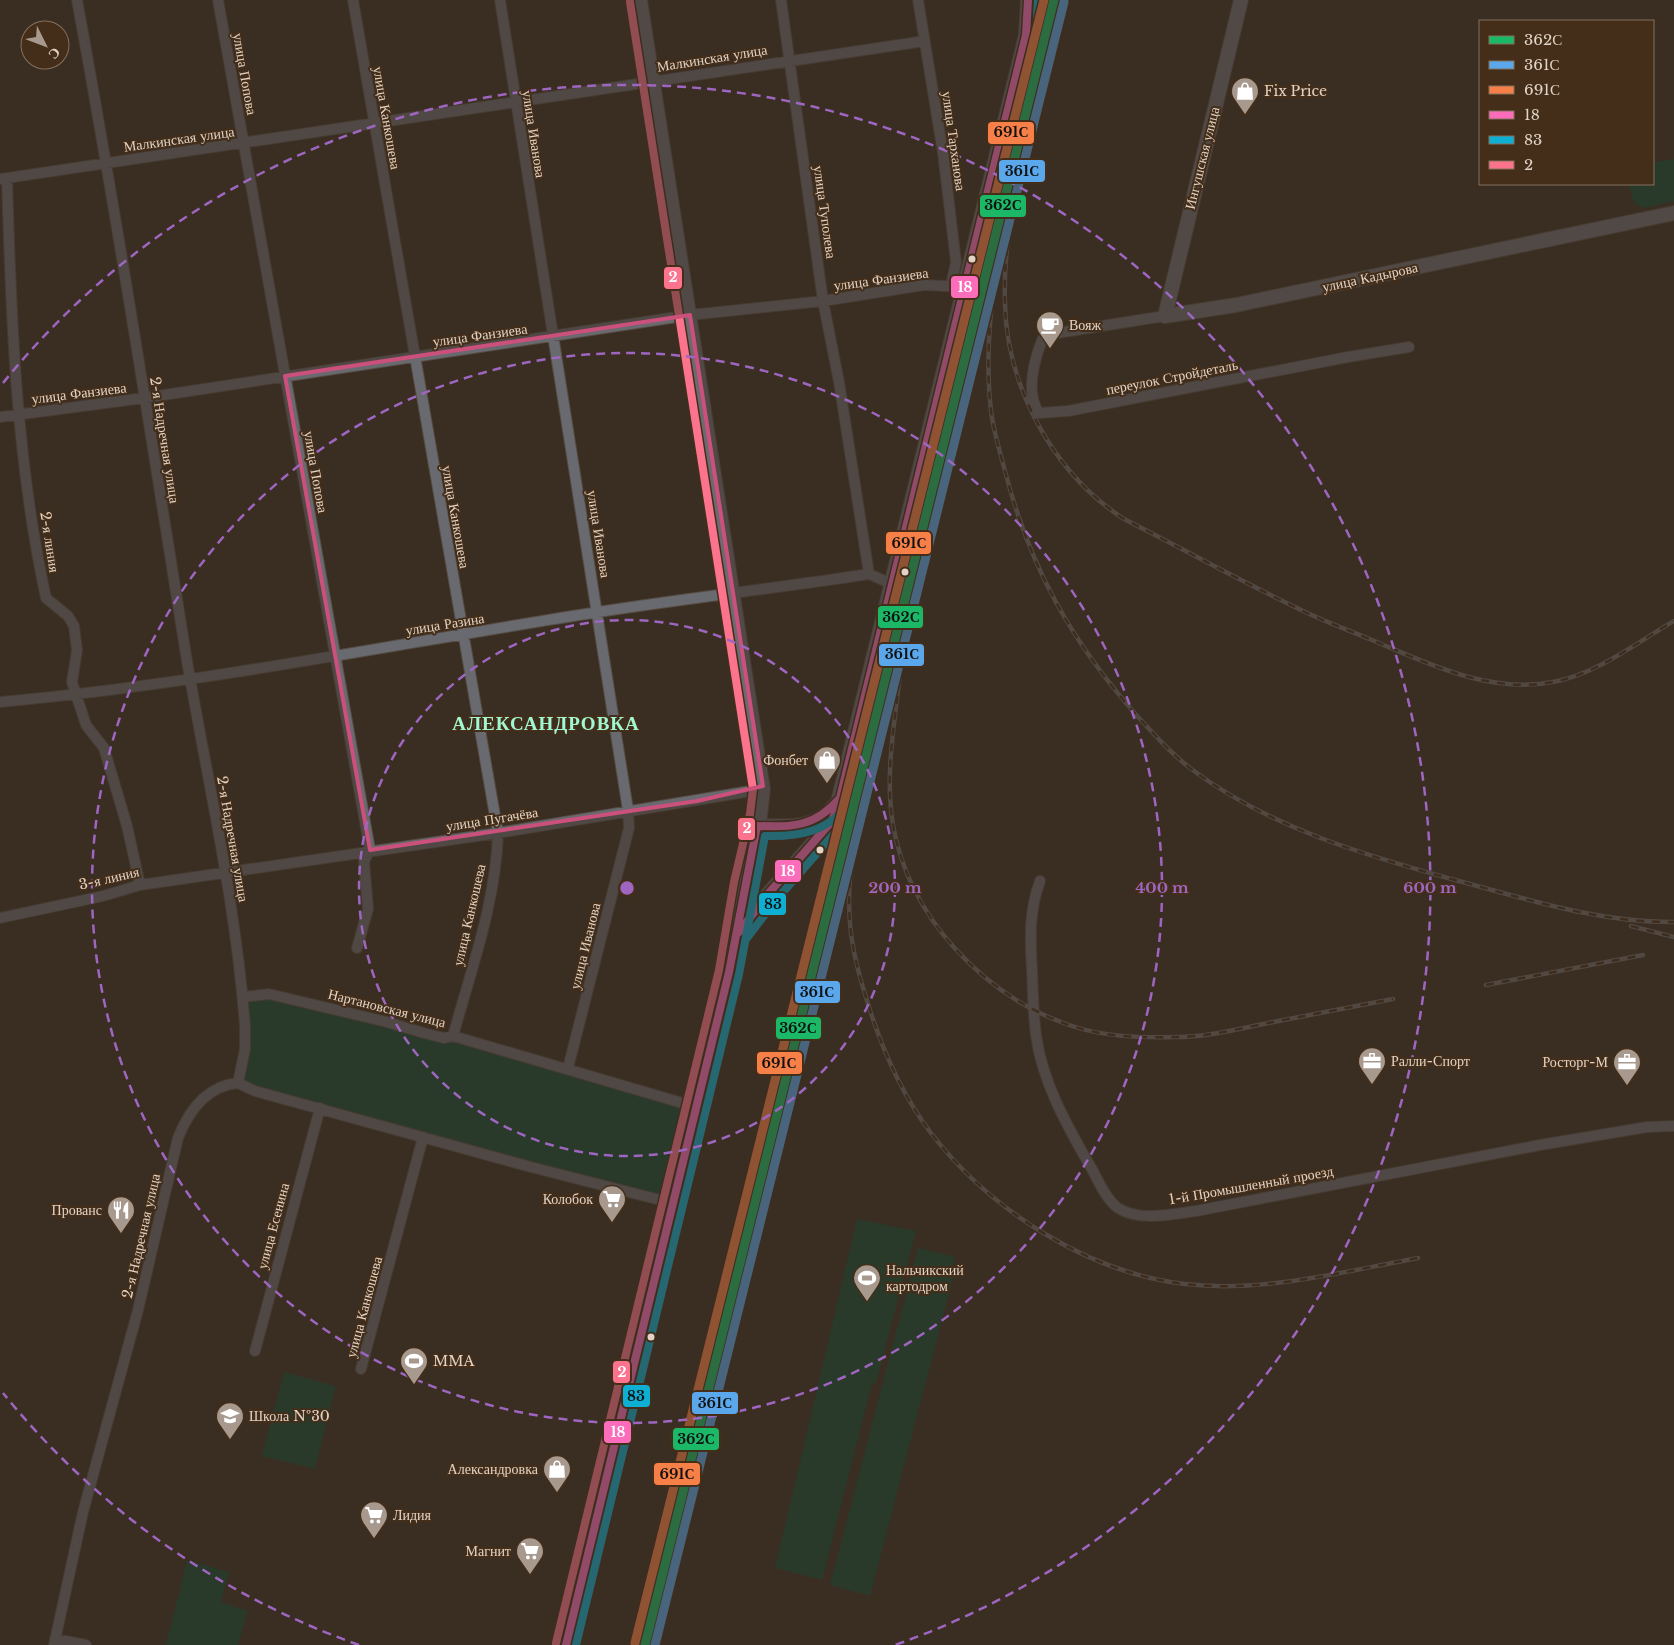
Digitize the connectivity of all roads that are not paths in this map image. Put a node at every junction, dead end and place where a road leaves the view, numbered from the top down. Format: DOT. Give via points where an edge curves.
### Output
graph roads {
  1 [pos="77,0"];
  2 [pos="218,0"];
  3 [pos="353,0"];
  4 [pos="500,0"];
  5 [pos="640,0"];
  6 [pos="781,0"];
  7 [pos="918,0"];
  8 [pos="1028,0"];
  9 [pos="1241,0"];
  10 [pos="925,41"];
  11 [pos="790,59"];
  12 [pos="653,81"];
  13 [pos="515,101"];
  14 [pos="374,124"];
  15 [pos="243,144"];
  16 [pos="107,162"];
  17 [pos="4,178"];
  18 [pos="1674,214"];
  19 [pos="958,286"];
  20 [pos="823,301"];
  21 [pos="690,315"];
  22 [pos="1165,316"];
  23 [pos="1065,333"];
  24 [pos="553,338"];
  25 [pos="1409,347"];
  26 [pos="414,358"];
  27 [pos="285,376"];
  28 [pos="144,398"];
  29 [pos="18,414"];
  30 [pos="0,416"];
  31 [pos="869,574"];
  32 [pos="892,584"];
  33 [pos="733,594"];
  34 [pos="598,612"];
  35 [pos="463,636"];
  36 [pos="336,655"];
  37 [pos="190,678"];
  38 [pos="77,695"];
  39 [pos="0,702"];
  40 [pos="763,789"];
  41 [pos="840,798"];
  42 [pos="628,810"];
  43 [pos="757,826"];
  44 [pos="498,832"];
  45 [pos="370,850"];
  46 [pos="226,873"];
  47 [pos="1040,881"];
  48 [pos="140,885"];
  49 [pos="0,918"];
  50 [pos="734,940"];
  51 [pos="357,948"];
  52 [pos="243,997"];
  53 [pos="452,1036"];
  54 [pos="568,1068"];
  55 [pos="238,1083"];
  56 [pos="696,1107"];
  57 [pos="320,1108"];
  58 [pos="1674,1126"];
  59 [pos="424,1137"];
  60 [pos="672,1203"];
  61 [pos="255,1351"];
  62 [pos="361,1369"];
  63 [pos="54,1642"];
  64 [pos="86,1645"];
  65 [pos="566,1645"];
  1 -- 16 [label="street, 2-я Надречная улица"];
  2 -- 15 [label="street, улица Попова"];
  3 -- 14 [label="street, улица Канкошева"];
  4 -- 13 [label="street, улица Иванова"];
  5 -- 12 [label="main road"];
  6 -- 11 [label="street, улица Туполева"];
  7 -- 10 [label="street, улица Тарханова"];
  8 -- 19 [label="main road" via="1026,36"];
  9 -- 22 [label="main road, Ингушская улица"];
  10 -- 11 [label="street, Малкинская улица"];
  10 -- 19 [label="street, улица Тарханова" via="943,153"];
  11 -- 12 [label="street, Малкинская улица"];
  11 -- 20 [label="street, улица Туполева"];
  12 -- 13 [label="street, Малкинская улица"];
  12 -- 21 [label="main road"];
  13 -- 14 [label="street, Малкинская улица"];
  13 -- 24 [label="street, улица Иванова"];
  14 -- 15 [label="street, Малкинская улица"];
  14 -- 26 [label="street, улица Канкошева"];
  15 -- 16 [label="street, Малкинская улица"];
  15 -- 27 [label="street, улица Попова"];
  16 -- 17 [label="street, Малкинская улица"];
  16 -- 28 [label="street, 2-я Надречная улица"];
  17 -- 29 [label="street, 2-я линия"];
  18 -- 22 [label="main road, улица Кадырова" via="1236,305"];
  19 -- 20 [label="street, улица Фанзиева" via="924,285"];
  19 -- 32 [label="main road"];
  20 -- 21 [label="street, улица Фанзиева"];
  20 -- 31 [label="street, улица Туполева"];
  21 -- 24 [label="street, улица Фанзиева"];
  21 -- 33 [label="main road"];
  22 -- 23 [label="street, улица Кадырова"];
  23 -- 25 [label="street, переулок Стройдеталь" via="1050,334 1042,340 1037,354 1032,387 1039,413 1068,411"];
  24 -- 26 [label="street, улица Фанзиева"];
  24 -- 34 [label="street, улица Иванова"];
  26 -- 27 [label="street, улица Фанзиева"];
  26 -- 35 [label="street, улица Канкошева"];
  27 -- 28 [label="street, улица Фанзиева"];
  27 -- 36 [label="street, улица Попова"];
  28 -- 29 [label="street, улица Фанзиева"];
  28 -- 37 [label="street, 2-я Надречная улица"];
  29 -- 30 [label="street, улица Фанзиева"];
  29 -- 38 [label="street, 2-я линия" via="46,598 68,616 74,626 77,650 72,682"];
  31 -- 32 [label="street"];
  31 -- 33 [label="street, улица Разина"];
  32 -- 41 [label="main road"];
  33 -- 34 [label="street, улица Разина"];
  33 -- 40 [label="main road"];
  34 -- 35 [label="street, улица Разина"];
  34 -- 42 [label="street, улица Иванова"];
  35 -- 36 [label="street, улица Разина"];
  35 -- 44 [label="street, улица Канкошева"];
  36 -- 37 [label="street, улица Разина"];
  36 -- 45 [label="street, улица Попова"];
  37 -- 38 [label="street, улица Разина"];
  37 -- 46 [label="street, 2-я Надречная улица"];
  38 -- 39 [label="street, улица Разина"];
  38 -- 48 [label="street, 2-я линия" via="86,725 104,748"];
  40 -- 42 [label="street, улица Пугачёва"];
  40 -- 43 [label="main road"];
  41 -- 43 [label="main road" via="831,810 809,824"];
  41 -- 50 [label="main road" via="832,820 768,894"];
  42 -- 44 [label="street, улица Пугачёва"];
  42 -- 54 [label="street, улица Иванова" via="629,828"];
  43 -- 50 [label="main road"];
  44 -- 45 [label="street, улица Пугачёва"];
  44 -- 53 [label="street, улица Канкошева" via="487,910"];
  45 -- 46 [label="street, улица Пугачёва"];
  45 -- 51 [label="street, улица Попова" via="364,861 368,909"];
  46 -- 48 [label="street, 3-я линия"];
  46 -- 52 [label="street, 2-я Надречная улица"];
  47 -- 58 [label="street, 1-й Промышленный проезд" via="1033,898 1030,920 1038,1043 1053,1092 1070,1130 1109,1198 1124,1211 1145,1215 1196,1211 1540,1145 1647,1127"];
  48 -- 49 [label="street, 3-я линия"];
  50 -- 56 [label="main road"];
  52 -- 53 [label="street, Нартановская улица" via="269,994 444,1038"];
  52 -- 55 [label="street, 2-я Надречная улица" via="246,1037"];
  53 -- 54 [label="street, Нартановская улица"];
  54 -- 56 [label="street, Нартановская улица"];
  55 -- 57 [label="street" via="255,1092"];
  55 -- 63 [label="street, 2-я Надречная улица" via="214,1089 204,1097 188,1116 178,1138 138,1310 83,1512"];
  56 -- 60 [label="main road"];
  57 -- 59 [label="street"];
  57 -- 61 [label="street, улица Есенина"];
  59 -- 60 [label="street"];
  59 -- 62 [label="street, улица Канкошева"];
  60 -- 65 [label="main road"];
  63 -- 64 [label="street"];
}
